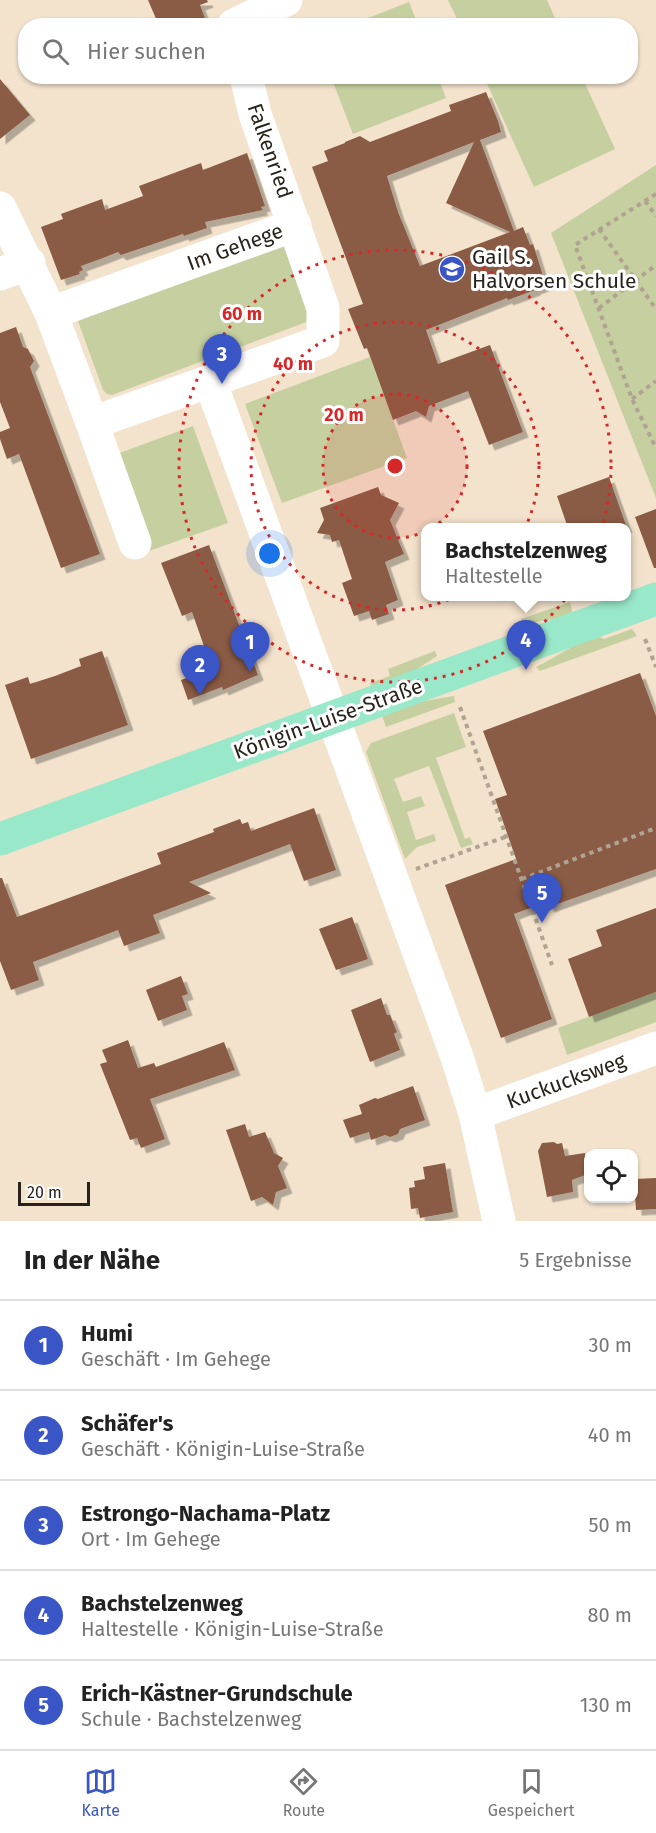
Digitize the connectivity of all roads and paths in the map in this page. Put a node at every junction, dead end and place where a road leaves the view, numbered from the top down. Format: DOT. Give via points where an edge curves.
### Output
graph roads {
  1 [pos="226,0"];
  2 [pos="286,0"];
  3 [pos="232,18"];
  4 [pos="249,18"];
  5 [pos="248,84"];
  6 [pos="656,194"];
  7 [pos="645,201"];
  8 [pos="0,208"];
  9 [pos="656,216"];
  10 [pos="295,225"];
  11 [pos="599,229"];
  12 [pos="656,265"];
  13 [pos="14,268"];
  14 [pos="635,280"];
  15 [pos="599,308"];
  16 [pos="656,309"];
  17 [pos="51,313"];
  18 [pos="210,381"];
  19 [pos="656,381"];
  20 [pos="632,399"];
  21 [pos="92,423"];
  22 [pos="656,448"];
  23 [pos="135,543"];
  24 [pos="656,599"];
  25 [pos="645,639"];
  26 [pos="656,667"];
  27 [pos="460,707"];
  28 [pos="332,718"];
  29 [pos="656,828"];
  30 [pos="506,837"];
  31 [pos="0,839"];
  32 [pos="406,873"];
  33 [pos="522,879"];
  34 [pos="552,965"];
  35 [pos="656,1048"];
  36 [pos="476,1114"];
  37 [pos="499,1221"];
  1 -- 3 [label="street"];
  2 -- 4 [label="street"];
  5 -- 10 [label="street, Falkenried"];
  6 -- 7 [label="path"];
  7 -- 9 [label="path"];
  7 -- 11 [label="path"];
  8 -- 13 [label="street"];
  10 -- 17 [label="street, Im Gehege"];
  10 -- 18 [label="street, Im Gehege" via="323,308 323,340"];
  11 -- 14 [label="path"];
  11 -- 15 [label="path" via="575,245"];
  12 -- 14 [label="path"];
  13 -- 17 [label="street"];
  14 -- 15 [label="path"];
  14 -- 16 [label="path"];
  15 -- 20 [label="path"];
  17 -- 21 [label="street"];
  18 -- 21 [label="street, Im Gehege"];
  18 -- 28 [label="street"];
  19 -- 20 [label="path"];
  20 -- 22 [label="path"];
  21 -- 23 [label="street"];
  24 -- 28 [label="main road, Königin-Luise-Straße"];
  25 -- 26 [label="path"];
  27 -- 30 [label="path"];
  28 -- 31 [label="main road, Königin-Luise-Straße"];
  28 -- 36 [label="street"];
  29 -- 33 [label="path"];
  30 -- 32 [label="path"];
  30 -- 33 [label="path"];
  33 -- 34 [label="path"];
  35 -- 36 [label="street, Kuckucksweg"];
  36 -- 37 [label="street"];
}
